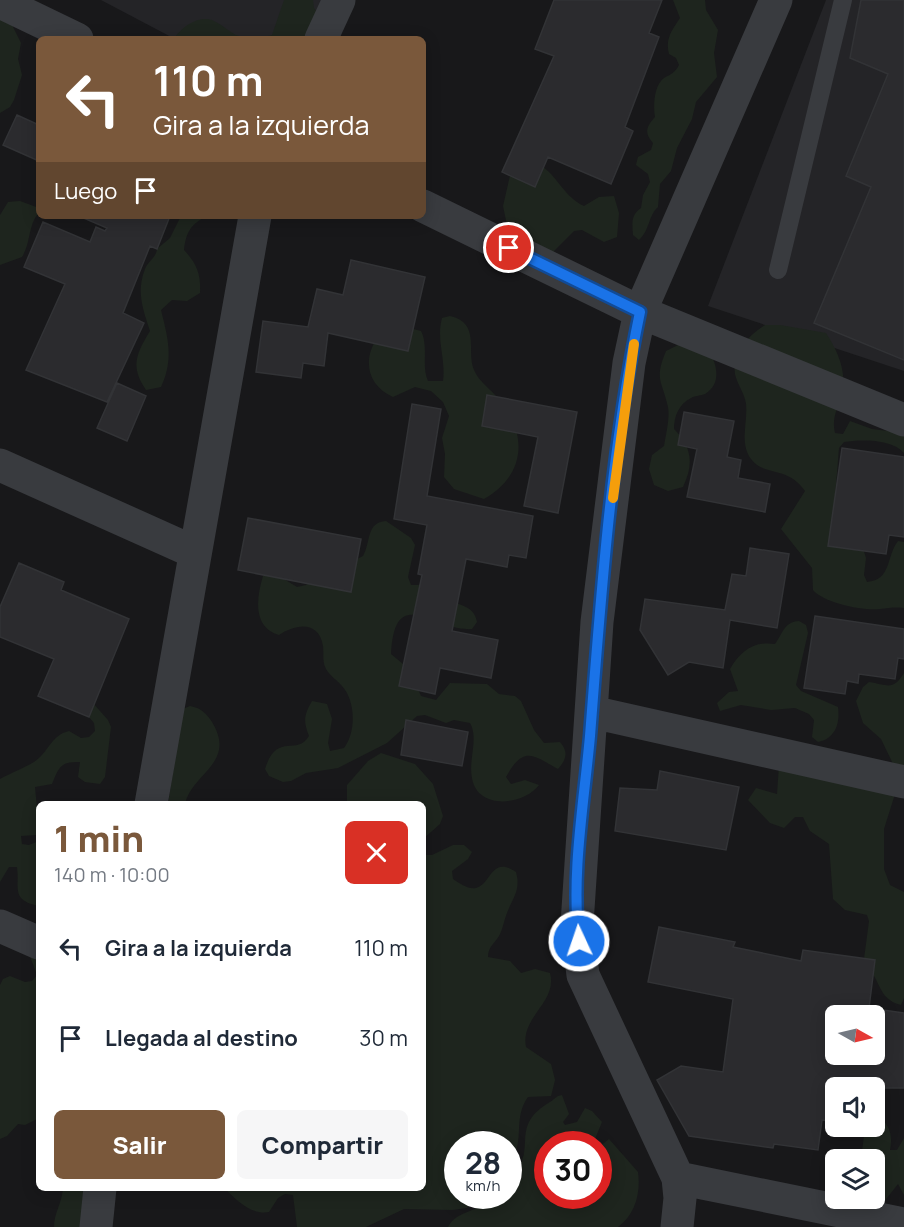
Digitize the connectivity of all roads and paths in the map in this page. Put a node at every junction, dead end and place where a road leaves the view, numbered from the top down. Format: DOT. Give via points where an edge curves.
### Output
graph roads {
  1 [pos="339,0"];
  2 [pos="776,0"];
  3 [pos="843,0"];
  4 [pos="0,2"];
  5 [pos="71,36"];
  6 [pos="322,36"];
  7 [pos="426,207"];
  8 [pos="254,219"];
  9 [pos="778,270"];
  10 [pos="640,312"];
  11 [pos="904,420"];
  12 [pos="0,465"];
  13 [pos="194,552"];
  14 [pos="592,712"];
  15 [pos="904,782"];
  16 [pos="152,801"];
  17 [pos="0,926"];
  18 [pos="36,942"];
  19 [pos="678,1178"];
  20 [pos="100,1191"];
  21 [pos="904,1224"];
  22 [pos="96,1227"];
  23 [pos="677,1227"];
  1 -- 6 [label="street"];
  2 -- 10 [label="street"];
  3 -- 9 [label="lane"];
  4 -- 5 [label="street"];
  7 -- 10 [label="street"];
  8 -- 13 [label="street"];
  10 -- 11 [label="street"];
  10 -- 14 [label="street" via="629,363 599,611"];
  12 -- 13 [label="street"];
  13 -- 16 [label="street"];
  14 -- 15 [label="street"];
  14 -- 19 [label="street" via="577,924 583,975"];
  17 -- 18 [label="street"];
  19 -- 21 [label="street"];
  19 -- 23 [label="street"];
  20 -- 22 [label="street"];
}
